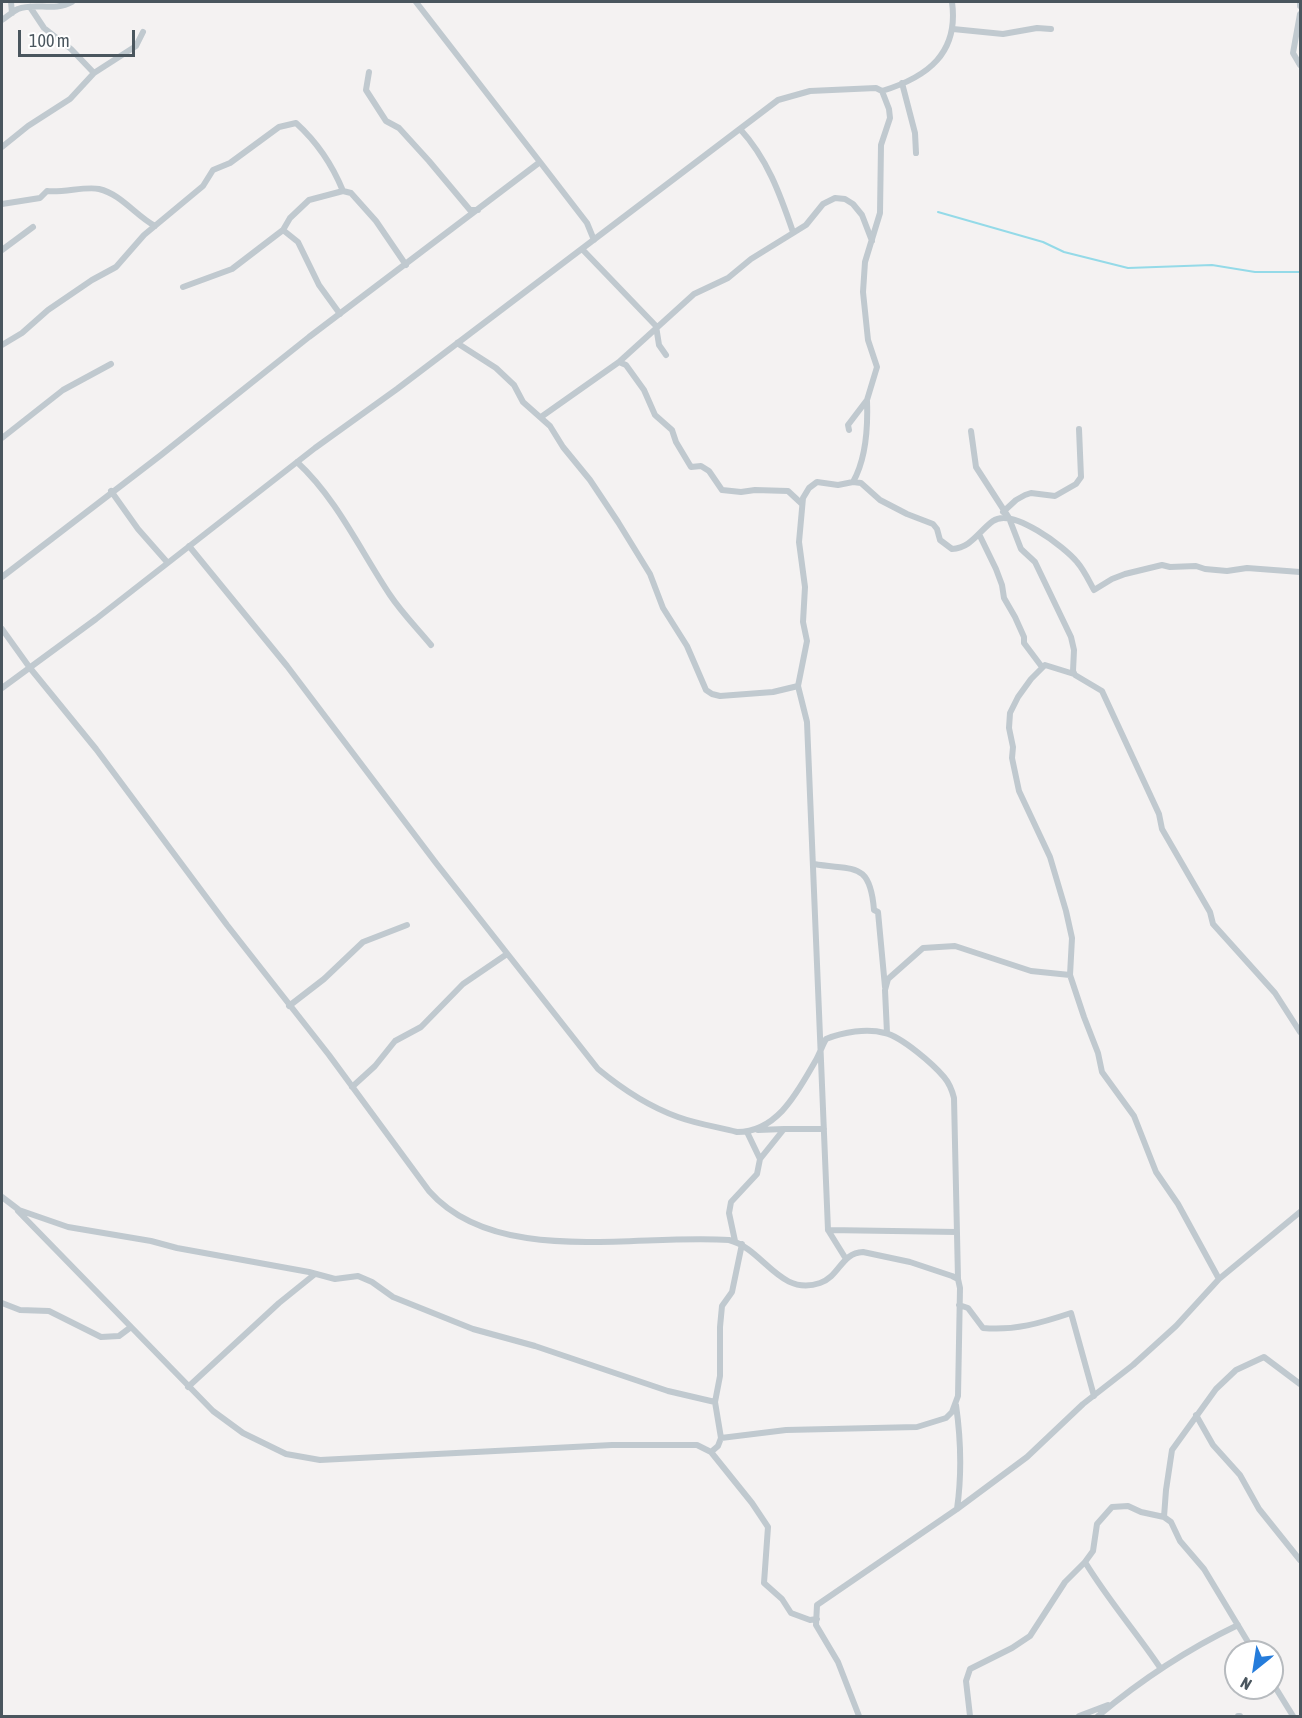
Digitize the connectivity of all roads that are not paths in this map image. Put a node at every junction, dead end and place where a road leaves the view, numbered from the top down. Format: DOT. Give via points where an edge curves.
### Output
graph roads {
  1 [pos="11,2"];
  2 [pos="72,2"];
  3 [pos="416,2"];
  4 [pos="952,2"];
  5 [pos="30,7"];
  6 [pos="12,13"];
  7 [pos="1300,14"];
  8 [pos="2,20"];
  9 [pos="953,29"];
  10 [pos="1051,29"];
  11 [pos="143,32"];
  12 [pos="1300,64"];
  13 [pos="369,72"];
  14 [pos="94,73"];
  15 [pos="902,83"];
  16 [pos="882,91"];
  17 [pos="740,129"];
  18 [pos="2,147"];
  19 [pos="916,153"];
  20 [pos="540,162"];
  21 [pos="343,191"];
  22 [pos="2,204"];
  23 [pos="479,210"];
  24 [pos="33,226"];
  25 [pos="155,226"];
  26 [pos="283,231"];
  27 [pos="793,232"];
  28 [pos="594,240"];
  29 [pos="872,241"];
  30 [pos="582,249"];
  31 [pos="2,250"];
  32 [pos="406,264"];
  33 [pos="183,286"];
  34 [pos="340,314"];
  35 [pos="657,328"];
  36 [pos="457,343"];
  37 [pos="2,345"];
  38 [pos="666,355"];
  39 [pos="619,363"];
  40 [pos="111,364"];
  41 [pos="867,400"];
  42 [pos="541,417"];
  43 [pos="1079,429"];
  44 [pos="849,430"];
  45 [pos="971,431"];
  46 [pos="2,438"];
  47 [pos="297,462"];
  48 [pos="853,482"];
  49 [pos="111,491"];
  50 [pos="802,504"];
  51 [pos="1005,510"];
  52 [pos="1009,518"];
  53 [pos="994,520"];
  54 [pos="979,534"];
  55 [pos="189,546"];
  56 [pos="167,562"];
  57 [pos="1300,572"];
  58 [pos="2,577"];
  59 [pos="2,629"];
  60 [pos="431,645"];
  61 [pos="1042,667"];
  62 [pos="30,668"];
  63 [pos="1074,674"];
  64 [pos="798,686"];
  65 [pos="2,688"];
  66 [pos="814,864"];
  67 [pos="407,925"];
  68 [pos="507,954"];
  69 [pos="1070,975"];
  70 [pos="885,990"];
  71 [pos="289,1006"];
  72 [pos="1300,1032"];
  73 [pos="887,1033"];
  74 [pos="821,1048"];
  75 [pos="352,1086"];
  76 [pos="784,1129"];
  77 [pos="824,1129"];
  78 [pos="750,1131"];
  79 [pos="760,1159"];
  80 [pos="2,1197"];
  81 [pos="13,1206"];
  82 [pos="1300,1212"];
  83 [pos="828,1230"];
  84 [pos="957,1233"];
  85 [pos="738,1243"];
  86 [pos="846,1259"];
  87 [pos="315,1274"];
  88 [pos="958,1279"];
  89 [pos="1219,1279"];
  90 [pos="2,1304"];
  91 [pos="959,1305"];
  92 [pos="131,1327"];
  93 [pos="1300,1384"];
  94 [pos="188,1387"];
  95 [pos="1094,1396"];
  96 [pos="715,1402"];
  97 [pos="956,1405"];
  98 [pos="1196,1415"];
  99 [pos="721,1438"];
  100 [pos="711,1452"];
  101 [pos="957,1509"];
  102 [pos="1164,1517"];
  103 [pos="1300,1560"];
  104 [pos="1085,1562"];
  105 [pos="816,1619"];
  106 [pos="1238,1625"];
  107 [pos="1247,1640"];
  108 [pos="1161,1669"];
  109 [pos="1283,1700"];
  110 [pos="1114,1703"];
  111 [pos="859,1716"];
  112 [pos="970,1716"];
  113 [pos="1079,1716"];
  114 [pos="1098,1716"];
  115 [pos="1293,1716"];
  1 -- 6 [label="street"];
  2 -- 5 [label="street" via="65,6"];
  3 -- 20 [label="street"];
  4 -- 9 [label="street"];
  5 -- 6 [label="street"];
  5 -- 14 [label="street" via="44,28"];
  6 -- 8 [label="street"];
  7 -- 12 [label="street" via="1293,53"];
  9 -- 10 [label="street" via="1003,34"];
  9 -- 15 [label="street" via="931,69"];
  11 -- 14 [label="street" via="136,46"];
  13 -- 23 [label="street" via="366,90 386,121 399,128 470,210"];
  14 -- 18 [label="street" via="70,99"];
  15 -- 16 [label="street"];
  15 -- 19 [label="street"];
  16 -- 17 [label="street" via="810,91 789,96"];
  16 -- 29 [label="street" via="890,118 881,145 880,213"];
  17 -- 27 [label="street" via="767,166"];
  17 -- 28 [label="street"];
  20 -- 23 [label="street"];
  20 -- 28 [label="street" via="587,223"];
  21 -- 25 [label="street" via="323,153 296,123 279,128 231,163 213,170 203,186"];
  21 -- 26 [label="street" via="309,200"];
  21 -- 32 [label="street" via="351,193 376,221"];
  22 -- 25 [label="street" via="40,198 46,191 90,188 102,190"];
  23 -- 32 [label="street"];
  24 -- 31 [label="street"];
  25 -- 37 [label="street" via="116,267"];
  26 -- 33 [label="street" via="232,269"];
  26 -- 34 [label="street" via="298,242 319,285"];
  27 -- 29 [label="street" via="806,225 823,204 835,198 845,199 862,215"];
  27 -- 35 [label="street" via="728,278 694,294"];
  28 -- 30 [label="street"];
  29 -- 41 [label="street" via="865,261 863,308 877,367"];
  30 -- 35 [label="street"];
  30 -- 36 [label="street"];
  32 -- 34 [label="street"];
  34 -- 49 [label="street"];
  35 -- 38 [label="street" via="659,345"];
  35 -- 39 [label="street"];
  36 -- 42 [label="street" via="496,368 514,385 523,402"];
  36 -- 47 [label="street"];
  39 -- 42 [label="street"];
  39 -- 50 [label="street" via="626,365 644,390 655,415 672,430 691,467 701,466 709,471 722,490 788,491"];
  40 -- 46 [label="street" via="63,390"];
  41 -- 44 [label="street" via="848,424"];
  41 -- 48 [label="street" via="860,469"];
  42 -- 64 [label="street" via="590,480 650,574 663,608 687,646 706,690 720,696"];
  43 -- 51 [label="street" via="1081,477 1076,484 1055,496 1025,495"];
  45 -- 51 [label="street" via="976,467"];
  47 -- 55 [label="street"];
  47 -- 60 [label="street" via="344,520 411,624"];
  48 -- 50 [label="street" via="817,482 809,488"];
  48 -- 54 [label="street" via="861,483 907,514 933,524 940,540 952,549 963,547"];
  49 -- 56 [label="street"];
  49 -- 58 [label="street"];
  50 -- 64 [label="street" via="799,542 807,641"];
  51 -- 52 [label="street"];
  51 -- 53 [label="street"];
  52 -- 53 [label="street"];
  52 -- 57 [label="street" via="1056,543 1076,561 1094,590 1125,574 1162,565"];
  52 -- 63 [label="street" via="1071,637"];
  53 -- 54 [label="street"];
  54 -- 61 [label="street" via="1024,643"];
  55 -- 56 [label="street"];
  55 -- 68 [label="street" via="287,666"];
  56 -- 62 [label="street"];
  59 -- 62 [label="street"];
  61 -- 63 [label="street" via="1049,665"];
  61 -- 69 [label="street" via="1018,697 1009,728 1019,791 1050,857 1066,911 1072,938"];
  62 -- 65 [label="street"];
  62 -- 71 [label="street" via="96,749"];
  63 -- 72 [label="street" via="1102,691 1159,814 1162,829 1210,912 1213,924 1275,993"];
  64 -- 66 [label="street" via="807,722"];
  66 -- 70 [label="street" via="850,868 867,879 874,910 878,912"];
  66 -- 74 [label="street"];
  67 -- 71 [label="street" via="363,942"];
  68 -- 75 [label="street" via="462,984 421,1027 395,1041"];
  68 -- 78 [label="street" via="598,1069 611,1080 678,1117 737,1132"];
  69 -- 70 [label="street" via="1031,971 955,946 922,948 888,979"];
  69 -- 89 [label="street" via="1102,1072 1134,1116 1156,1172"];
  70 -- 73 [label="street"];
  71 -- 75 [label="street"];
  73 -- 74 [label="street" via="837,1034 826,1039"];
  73 -- 84 [label="street" via="920,1055 952,1087"];
  74 -- 77 [label="street"];
  74 -- 78 [label="street" via="782,1112 767,1125"];
  75 -- 85 [label="street" via="429,1191 446,1209 464,1220 525,1238 717,1239"];
  76 -- 77 [label="street"];
  76 -- 78 [label="street"];
  76 -- 79 [label="street"];
  77 -- 83 [label="street"];
  78 -- 79 [label="street"];
  79 -- 85 [label="street" via="757,1174 731,1202 729,1213"];
  80 -- 81 [label="street"];
  81 -- 87 [label="street" via="68,1227"];
  81 -- 92 [label="street"];
  82 -- 89 [label="street"];
  83 -- 84 [label="street"];
  83 -- 86 [label="street"];
  84 -- 88 [label="street"];
  85 -- 86 [label="street" via="799,1287 830,1279"];
  85 -- 96 [label="street" via="732,1292 722,1306 720,1376"];
  86 -- 88 [label="street" via="855,1252 863,1252 910,1262"];
  87 -- 94 [label="street"];
  87 -- 96 [label="street" via="335,1279 358,1276 393,1297 473,1329 668,1391"];
  88 -- 91 [label="street"];
  89 -- 95 [label="street" via="1176,1326"];
  90 -- 92 [label="street" via="20,1310 48,1311 101,1337 119,1336"];
  91 -- 95 [label="street" via="968,1308 982,1328 1001,1330 1024,1328 1071,1313"];
  91 -- 97 [label="street"];
  92 -- 94 [label="street"];
  93 -- 98 [label="street" via="1264,1357 1236,1370"];
  94 -- 100 [label="street" via="213,1412 243,1433 286,1454 320,1460 612,1444 696,1445"];
  95 -- 101 [label="street" via="1027,1457"];
  96 -- 99 [label="street"];
  97 -- 99 [label="street" via="946,1418 917,1427 786,1430"];
  97 -- 101 [label="street" via="961,1440"];
  98 -- 102 [label="street" via="1172,1450"];
  98 -- 103 [label="street" via="1213,1445 1240,1475 1259,1509"];
  99 -- 100 [label="street"];
  100 -- 105 [label="street" via="768,1527 764,1583 782,1599 791,1614"];
  101 -- 105 [label="street" via="817,1605"];
  102 -- 104 [label="street" via="1128,1506 1112,1507 1097,1524 1093,1551"];
  102 -- 106 [label="street" via="1204,1569"];
  104 -- 108 [label="street" via="1104,1594"];
  104 -- 112 [label="street" via="1065,1582 1030,1636 970,1669 966,1681"];
  105 -- 111 [label="street"];
  106 -- 107 [label="street"];
  106 -- 108 [label="street"];
  108 -- 110 [label="street"];
  109 -- 115 [label="street"];
  110 -- 113 [label="street"];
  110 -- 114 [label="street"];
}
